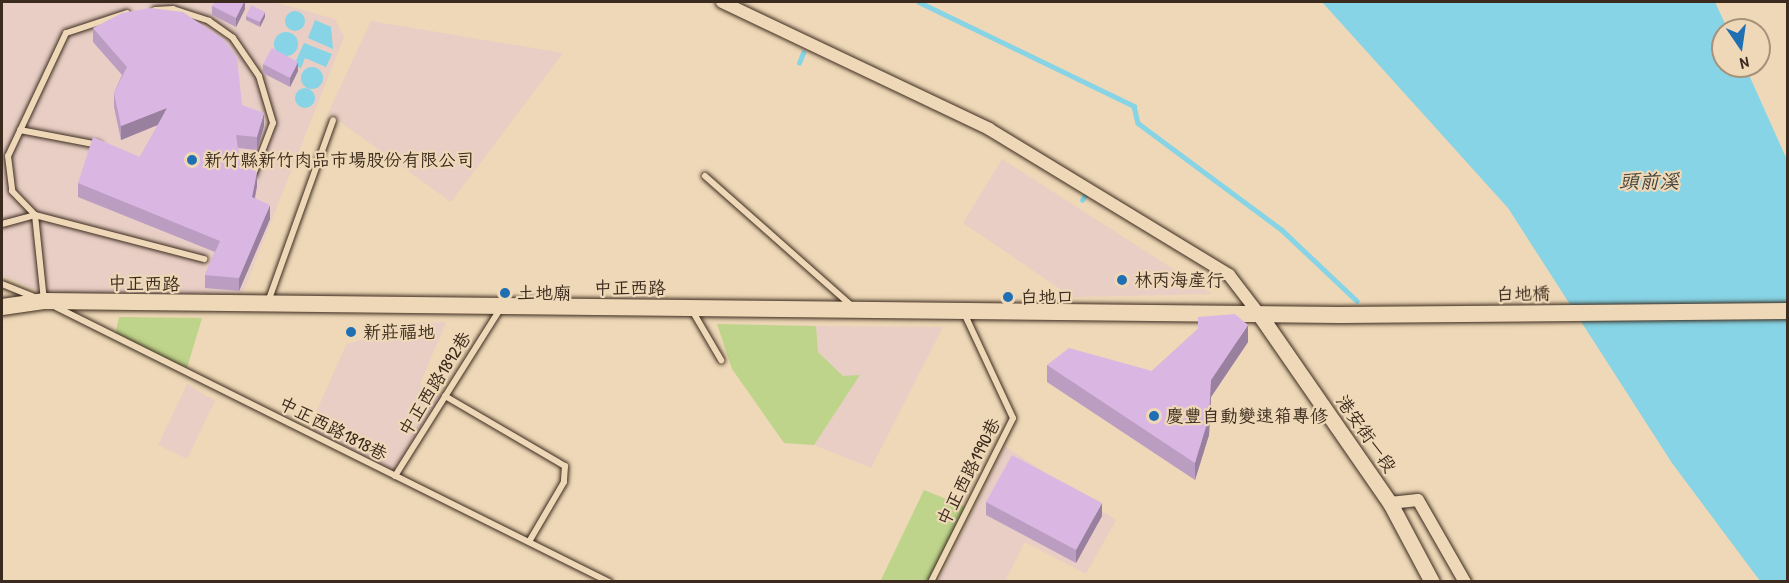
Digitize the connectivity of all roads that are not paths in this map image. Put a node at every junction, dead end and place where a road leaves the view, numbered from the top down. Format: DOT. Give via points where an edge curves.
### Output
graph roads {
  1 [pos="722,2"];
  2 [pos="144,10"];
  3 [pos="134,12"];
  4 [pos="333,120"];
  5 [pos="20,130"];
  6 [pos="111,147"];
  7 [pos="253,175"];
  8 [pos="705,176"];
  9 [pos="35,215"];
  10 [pos="2,224"];
  11 [pos="204,259"];
  12 [pos="2,284"];
  13 [pos="44,301"];
  14 [pos="266,306"];
  15 [pos="501,307"];
  16 [pos="2,308"];
  17 [pos="691,308"];
  18 [pos="856,309"];
  19 [pos="963,311"];
  20 [pos="1788,311"];
  21 [pos="1259,314"];
  22 [pos="721,360"];
  23 [pos="446,396"];
  24 [pos="395,477"];
  25 [pos="1390,503"];
  26 [pos="529,542"];
  27 [pos="609,582"];
  28 [pos="931,582"];
  29 [pos="1432,582"];
  30 [pos="1465,582"];
  1 -- 21 [label="street" via="989,129 1229,275"];
  2 -- 7 [label="lane" via="173,9 209,21 246,53 259,76 273,123"];
  3 -- 5 [label="lane" via="66,33"];
  4 -- 14 [label="lane"];
  5 -- 6 [label="lane"];
  5 -- 9 [label="lane" via="8,156 12,191"];
  8 -- 18 [label="lane"];
  9 -- 10 [label="lane"];
  9 -- 11 [label="lane"];
  9 -- 13 [label="lane"];
  12 -- 13 [label="lane, 中正西路1818巷"];
  13 -- 14 [label="main road, 中正西路"];
  13 -- 16 [label="main road, 中正西路"];
  13 -- 24 [label="lane, 中正西路1818巷"];
  14 -- 15 [label="main road, 中正西路"];
  15 -- 17 [label="main road, 中正西路"];
  15 -- 23 [label="lane, 中正西路1892巷"];
  17 -- 18 [label="main road, 中正西路"];
  17 -- 22 [label="lane"];
  18 -- 19 [label="main road, 中正西路"];
  19 -- 21 [label="main road, 中正西路"];
  19 -- 28 [label="lane, 中正西路1990巷" via="1013,418"];
  20 -- 21 [label="main road, 白地橋"];
  21 -- 25 [label="street, 港安街一段"];
  23 -- 24 [label="lane, 中正西路1892巷"];
  23 -- 26 [label="lane" via="565,466 564,482"];
  24 -- 26 [label="lane, 中正西路1818巷"];
  25 -- 29 [label="street, 港安街一段"];
  25 -- 30 [label="street" via="1419,500"];
  26 -- 27 [label="lane, 中正西路1818巷"];
}
